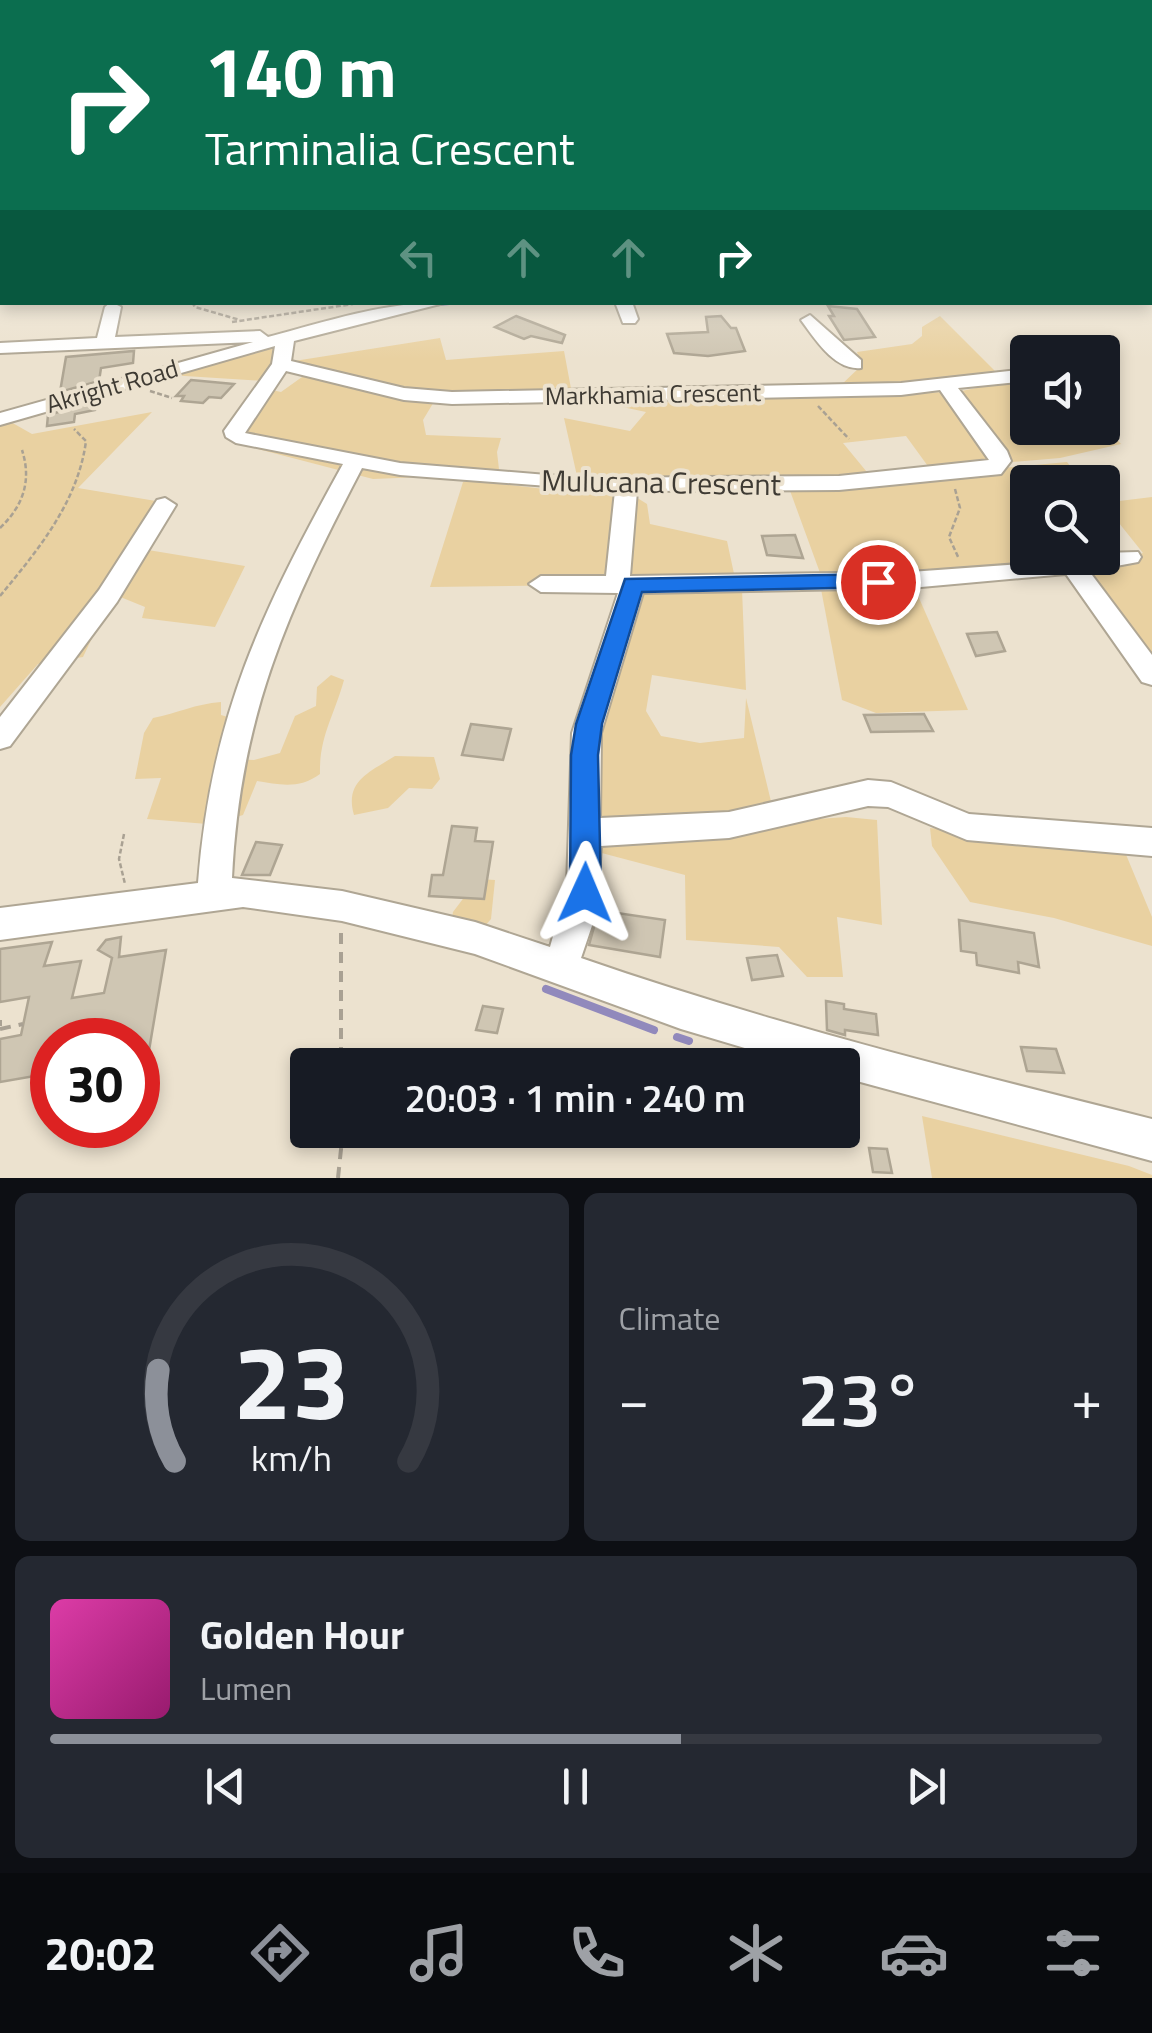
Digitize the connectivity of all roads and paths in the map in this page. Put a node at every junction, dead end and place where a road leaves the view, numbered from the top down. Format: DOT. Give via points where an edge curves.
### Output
graph roads {
  1 [pos="194,305"];
  2 [pos="303,305"];
  3 [pos="397,305"];
  4 [pos="114,307"];
  5 [pos="368,307"];
  6 [pos="304,310"];
  7 [pos="242,320"];
  8 [pos="810,320"];
  9 [pos="223,323"];
  10 [pos="105,341"];
  11 [pos="288,346"];
  12 [pos="0,348"];
  13 [pos="854,364"];
  14 [pos="1010,378"];
  15 [pos="947,387"];
  16 [pos="816,391"];
  17 [pos="0,419"];
  18 [pos="74,429"];
  19 [pos="849,439"];
  20 [pos="22,450"];
  21 [pos="355,462"];
  22 [pos="935,475"];
  23 [pos="627,485"];
  24 [pos="165,505"];
  25 [pos="0,528"];
  26 [pos="1129,557"];
  27 [pos="1120,558"];
  28 [pos="1010,571"];
  29 [pos="974,574"];
  30 [pos="1080,575"];
  31 [pos="541,584"];
  32 [pos="625,584"];
  33 [pos="0,596"];
  34 [pos="1152,675"];
  35 [pos="0,738"];
  36 [pos="585,832"];
  37 [pos="124,834"];
  38 [pos="1152,842"];
  39 [pos="214,894"];
  40 [pos="129,905"];
  41 [pos="342,906"];
  42 [pos="0,924"];
  43 [pos="559,967"];
  44 [pos="23,1024"];
  45 [pos="0,1025"];
  46 [pos="340,1048"];
  47 [pos="1152,1140"];
  48 [pos="341,1148"];
  49 [pos="338,1178"];
  1 -- 7 [label="path"];
  2 -- 6 [label="path"];
  3 -- 5 [label="street"];
  4 -- 10 [label="street"];
  5 -- 6 [label="path"];
  5 -- 11 [label="street"];
  6 -- 7 [label="path"];
  7 -- 9 [label="path"];
  8 -- 13 [label="street"];
  10 -- 11 [label="street"];
  10 -- 12 [label="street"];
  11 -- 16 [label="street, Markhamia Crescent" via="404,394"];
  11 -- 17 [label="street, Akright Road" via="225,356"];
  11 -- 21 [label="street, Mulucana Crescent" via="234,431 241,439"];
  14 -- 15 [label="street, Markhamia Crescent"];
  15 -- 16 [label="street, Markhamia Crescent"];
  15 -- 22 [label="street, Mulucana Crescent" via="1000,460 984,472"];
  16 -- 19 [label="path" via="817,406"];
  18 -- 33 [label="path" via="86,441 86,458 50,530"];
  20 -- 25 [label="path" via="29,479 14,517"];
  21 -- 23 [label="street, Mulucana Crescent" via="457,476"];
  21 -- 39 [label="street" via="253,675 217,830"];
  22 -- 23 [label="street, Mulucana Crescent"];
  22 -- 29 [label="path" via="960,500 961,516 950,538"];
  23 -- 32 [label="street"];
  24 -- 35 [label="street" via="108,596"];
  26 -- 27 [label="street"];
  28 -- 29 [label="street"];
  29 -- 32 [label="street"];
  30 -- 34 [label="street"];
  31 -- 32 [label="street"];
  32 -- 36 [label="street" via="584,755"];
  36 -- 38 [label="street" via="730,826 868,794 891,795 966,827"];
  36 -- 43 [label="street" via="585,893"];
  37 -- 40 [label="path" via="119,859"];
  39 -- 40 [label="street"];
  39 -- 41 [label="street"];
  40 -- 42 [label="street"];
  41 -- 43 [label="street" via="475,938"];
  41 -- 46 [label="path"];
  43 -- 47 [label="street" via="680,1011"];
  44 -- 45 [label="path"];
  48 -- 49 [label="path"];
}
